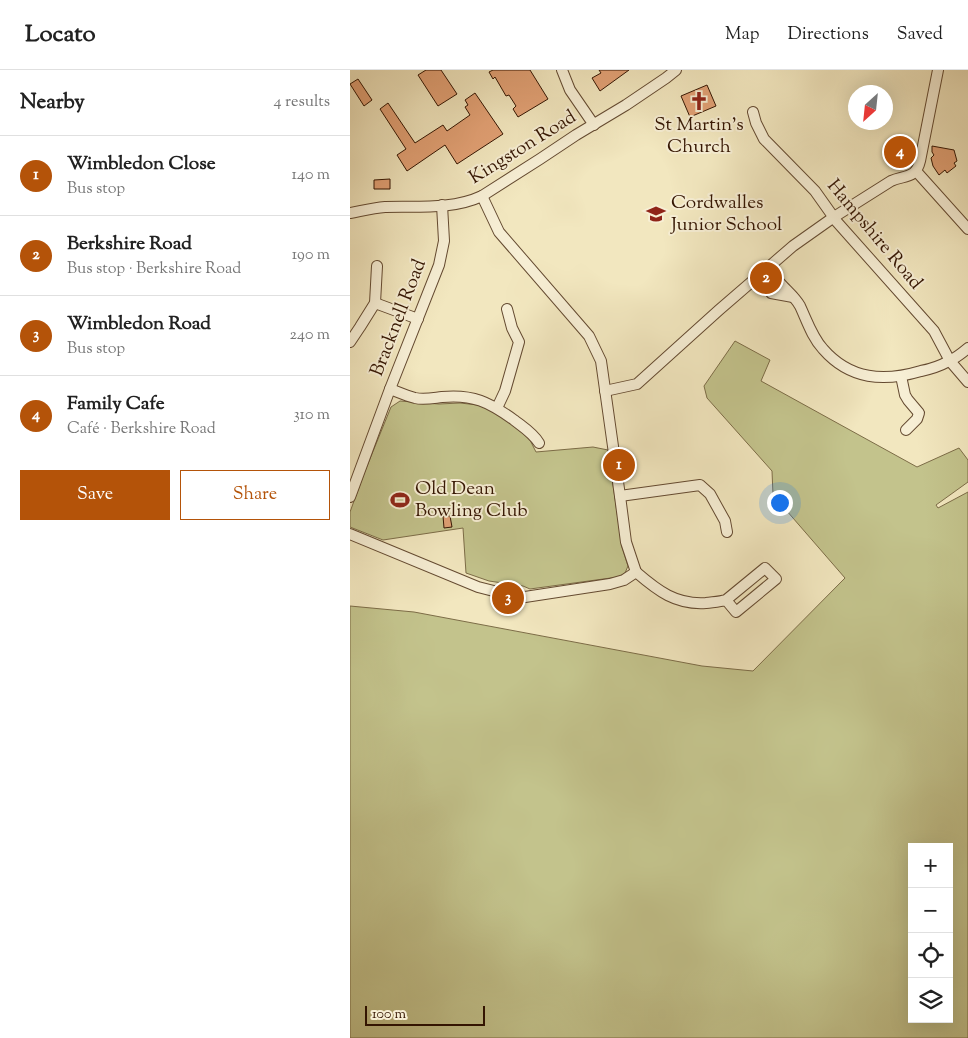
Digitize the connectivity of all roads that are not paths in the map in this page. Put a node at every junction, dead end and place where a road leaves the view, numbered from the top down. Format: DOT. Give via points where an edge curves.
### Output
graph roads {
  1 [pos="562,70"];
  2 [pos="682,70"];
  3 [pos="938,70"];
  4 [pos="674,72"];
  5 [pos="753,112"];
  6 [pos="594,125"];
  7 [pos="916,171"];
  8 [pos="482,196"];
  9 [pos="442,205"];
  10 [pos="350,213"];
  11 [pos="834,217"];
  12 [pos="968,228"];
  13 [pos="377,266"];
  14 [pos="780,283"];
  15 [pos="771,293"];
  16 [pos="793,297"];
  17 [pos="375,303"];
  18 [pos="507,309"];
  19 [pos="418,319"];
  20 [pos="350,342"];
  21 [pos="968,348"];
  22 [pos="950,361"];
  23 [pos="901,376"];
  24 [pos="968,382"];
  25 [pos="390,389"];
  26 [pos="605,391"];
  27 [pos="497,408"];
  28 [pos="906,430"];
  29 [pos="539,443"];
  30 [pos="351,491"];
  31 [pos="620,496"];
  32 [pos="727,532"];
  33 [pos="350,534"];
  34 [pos="636,572"];
  35 [pos="726,600"];
  1 -- 6 [label="street" via="570,90"];
  2 -- 4 [label="street, Kingston Road"];
  3 -- 7 [label="street"];
  4 -- 6 [label="street, Kingston Road"];
  5 -- 11 [label="street, Hampshire Road" via="764,138 815,191"];
  6 -- 8 [label="street, Kingston Road"];
  7 -- 11 [label="street" via="893,180"];
  7 -- 12 [label="street"];
  8 -- 9 [label="street, Kingston Road" via="458,204"];
  8 -- 26 [label="street" via="499,232 589,336 601,361"];
  9 -- 10 [label="street, Kingston Road"];
  9 -- 19 [label="street, Bracknell Road" via="444,241 439,265"];
  11 -- 22 [label="street, Hampshire Road" via="934,331"];
  11 -- 26 [label="street" via="787,252 637,384"];
  13 -- 17 [label="street"];
  14 -- 16 [label="street"];
  15 -- 16 [label="street"];
  16 -- 23 [label="street" via="809,329 840,365 857,373 883,378"];
  17 -- 19 [label="street"];
  17 -- 20 [label="street"];
  18 -- 27 [label="street" via="519,342"];
  19 -- 25 [label="street, Bracknell Road"];
  21 -- 22 [label="street"];
  22 -- 23 [label="street"];
  22 -- 24 [label="street, Hampshire Road"];
  23 -- 28 [label="street" via="905,395 919,416"];
  25 -- 27 [label="street" via="416,398 463,397"];
  25 -- 30 [label="street, Bracknell Road"];
  26 -- 31 [label="street"];
  27 -- 29 [label="street" via="535,436"];
  31 -- 32 [label="street" via="700,485 710,494"];
  31 -- 34 [label="street" via="626,542"];
  33 -- 34 [label="street" via="478,587 509,596 525,597 610,584"];
  34 -- 35 [label="street" via="671,598 693,604"];
  35 -- 35 [label="street" via="736,612 776,579 764,568"];
}
